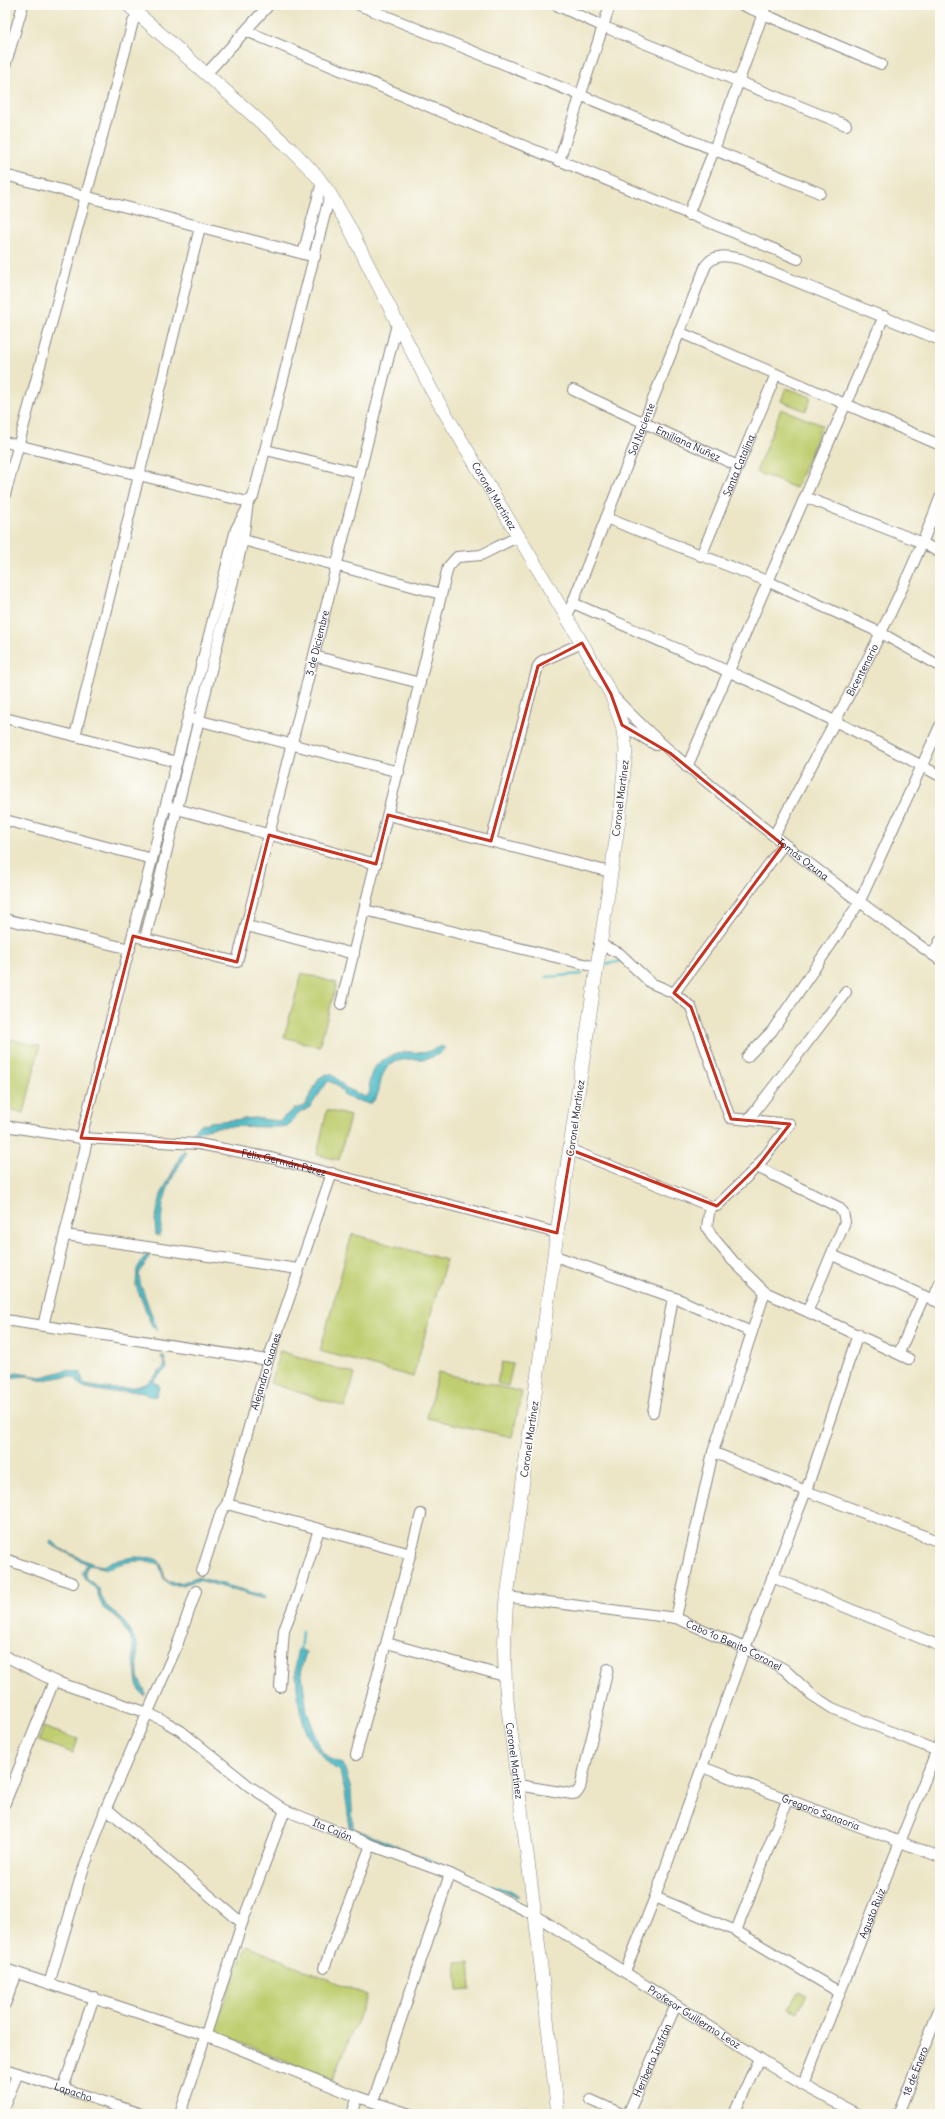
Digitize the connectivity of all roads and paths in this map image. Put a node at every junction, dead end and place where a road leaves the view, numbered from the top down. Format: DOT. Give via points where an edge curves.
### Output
graph roads {
  1 [pos="23,5"];
  2 [pos="269,5"];
  3 [pos="359,5"];
  4 [pos="556,5"];
  5 [pos="610,5"];
  6 [pos="742,5"];
  7 [pos="133,9"];
  8 [pos="764,9"];
  9 [pos="602,26"];
  10 [pos="246,31"];
  11 [pos="880,64"];
  12 [pos="5,66"];
  13 [pos="207,73"];
  14 [pos="737,81"];
  15 [pos="579,95"];
  16 [pos="846,124"];
  17 [pos="714,150"];
  18 [pos="559,161"];
  19 [pos="5,175"];
  20 [pos="322,182"];
  21 [pos="820,193"];
  22 [pos="330,194"];
  23 [pos="85,197"];
  24 [pos="688,215"];
  25 [pos="200,227"];
  26 [pos="303,254"];
  27 [pos="314,258"];
  28 [pos="798,258"];
  29 [pos="884,316"];
  30 [pos="397,324"];
  31 [pos="679,332"];
  32 [pos="940,340"];
  33 [pos="776,374"];
  34 [pos="573,390"];
  35 [pos="846,404"];
  36 [pos="644,422"];
  37 [pos="5,442"];
  38 [pos="18,445"];
  39 [pos="940,445"];
  40 [pos="266,450"];
  41 [pos="738,466"];
  42 [pos="360,473"];
  43 [pos="140,475"];
  44 [pos="5,495"];
  45 [pos="805,497"];
  46 [pos="940,498"];
  47 [pos="247,507"];
  48 [pos="606,518"];
  49 [pos="519,536"];
  50 [pos="238,539"];
  51 [pos="923,543"];
  52 [pos="940,553"];
  53 [pos="701,556"];
  54 [pos="336,566"];
  55 [pos="767,581"];
  56 [pos="441,594"];
  57 [pos="573,603"];
  58 [pos="567,617"];
  59 [pos="881,633"];
  60 [pos="582,642"];
  61 [pos="314,656"];
  62 [pos="940,666"];
  63 [pos="728,672"];
  64 [pos="420,683"];
  65 [pos="611,694"];
  66 [pos="5,718"];
  67 [pos="188,718"];
  68 [pos="198,720"];
  69 [pos="834,722"];
  70 [pos="622,725"];
  71 [pos="940,726"];
  72 [pos="75,736"];
  73 [pos="292,745"];
  74 [pos="670,753"];
  75 [pos="177,762"];
  76 [pos="921,765"];
  77 [pos="687,767"];
  78 [pos="399,772"];
  79 [pos="940,776"];
  80 [pos="166,806"];
  81 [pos="177,809"];
  82 [pos="388,815"];
  83 [pos="5,820"];
  84 [pos="269,834"];
  85 [pos="774,836"];
  86 [pos="491,841"];
  87 [pos="783,845"];
  88 [pos="152,859"];
  89 [pos="376,864"];
  90 [pos="610,872"];
  91 [pos="859,903"];
  92 [pos="365,910"];
  93 [pos="5,919"];
  94 [pos="247,926"];
  95 [pos="133,936"];
  96 [pos="145,939"];
  97 [pos="940,941"];
  98 [pos="599,944"];
  99 [pos="130,949"];
  100 [pos="354,954"];
  101 [pos="936,957"];
  102 [pos="596,967"];
  103 [pos="846,992"];
  104 [pos="674,993"];
  105 [pos="341,1004"];
  106 [pos="747,1057"];
  107 [pos="748,1120"];
  108 [pos="5,1126"];
  109 [pos="81,1138"];
  110 [pos="571,1150"];
  111 [pos="757,1167"];
  112 [pos="332,1173"];
  113 [pos="710,1206"];
  114 [pos="557,1233"];
  115 [pos="65,1235"];
  116 [pos="555,1256"];
  117 [pos="832,1256"];
  118 [pos="298,1269"];
  119 [pos="940,1283"];
  120 [pos="765,1292"];
  121 [pos="673,1297"];
  122 [pos="933,1299"];
  123 [pos="808,1310"];
  124 [pos="5,1320"];
  125 [pos="43,1326"];
  126 [pos="752,1332"];
  127 [pos="858,1334"];
  128 [pos="899,1353"];
  129 [pos="909,1359"];
  130 [pos="268,1360"];
  131 [pos="653,1412"];
  132 [pos="713,1452"];
  133 [pos="806,1491"];
  134 [pos="226,1504"];
  135 [pos="421,1514"];
  136 [pos="319,1529"];
  137 [pos="940,1542"];
  138 [pos="410,1554"];
  139 [pos="5,1559"];
  140 [pos="202,1571"];
  141 [pos="772,1577"];
  142 [pos="73,1583"];
  143 [pos="196,1590"];
  144 [pos="507,1597"];
  145 [pos="676,1618"];
  146 [pos="386,1643"];
  147 [pos="940,1646"];
  148 [pos="745,1648"];
  149 [pos="5,1656"];
  150 [pos="608,1670"];
  151 [pos="504,1676"];
  152 [pos="54,1681"];
  153 [pos="280,1686"];
  154 [pos="148,1712"];
  155 [pos="939,1748"];
  156 [pos="356,1755"];
  157 [pos="702,1767"];
  158 [pos="518,1784"];
  159 [pos="788,1798"];
  160 [pos="5,1803"];
  161 [pos="106,1808"];
  162 [pos="285,1810"];
  163 [pos="899,1842"];
  164 [pos="371,1845"];
  165 [pos="940,1857"];
  166 [pos="450,1874"];
  167 [pos="655,1897"];
  168 [pos="534,1912"];
  169 [pos="242,1923"];
  170 [pos="736,1931"];
  171 [pos="324,1968"];
  172 [pos="5,1969"];
  173 [pos="625,1972"];
  174 [pos="17,1973"];
  175 [pos="49,1984"];
  176 [pos="840,1992"];
  177 [pos="94,1998"];
  178 [pos="5,2004"];
  179 [pos="676,2005"];
  180 [pos="940,2007"];
  181 [pos="205,2035"];
  182 [pos="759,2058"];
  183 [pos="5,2069"];
  184 [pos="18,2073"];
  185 [pos="803,2085"];
  186 [pos="63,2089"];
  187 [pos="358,2097"];
  188 [pos="591,2100"];
  189 [pos="373,2102"];
  190 [pos="5,2104"];
  191 [pos="141,2114"];
  192 [pos="180,2114"];
  193 [pos="352,2114"];
  194 [pos="410,2114"];
  195 [pos="558,2114"];
  196 [pos="622,2114"];
  197 [pos="628,2114"];
  198 [pos="734,2114"];
  199 [pos="857,2114"];
  200 [pos="898,2114"];
  1 -- 12 [label="street"];
  2 -- 10 [label="street"];
  3 -- 15 [label="street"];
  4 -- 9 [label="street"];
  5 -- 9 [label="street"];
  6 -- 8 [label="street"];
  7 -- 13 [label="main road"];
  7 -- 23 [label="street" via="133,22"];
  8 -- 11 [label="street"];
  8 -- 14 [label="street"];
  9 -- 14 [label="street"];
  9 -- 15 [label="street"];
  10 -- 13 [label="street"];
  10 -- 18 [label="street"];
  13 -- 20 [label="main road, Coronel Martínez" via="290,148"];
  14 -- 16 [label="street"];
  14 -- 17 [label="street"];
  15 -- 17 [label="street"];
  15 -- 18 [label="street"];
  17 -- 21 [label="street"];
  17 -- 24 [label="street"];
  18 -- 24 [label="street"];
  19 -- 23 [label="street"];
  20 -- 22 [label="main road, Coronel Martínez"];
  20 -- 26 [label="street"];
  22 -- 27 [label="street"];
  22 -- 30 [label="main road, Coronel Martínez"];
  23 -- 25 [label="street"];
  23 -- 38 [label="street"];
  24 -- 28 [label="street"];
  25 -- 26 [label="street"];
  25 -- 43 [label="street"];
  26 -- 27 [label="street"];
  27 -- 40 [label="street"];
  29 -- 31 [label="street, Sol Naciente" via="728,256 714,258 706,265"];
  29 -- 32 [label="street"];
  29 -- 35 [label="street"];
  30 -- 42 [label="street, 3 de Diciembre"];
  30 -- 49 [label="main road, Coronel Martínez" via="432,391"];
  31 -- 33 [label="street"];
  31 -- 36 [label="street, Sol Naciente"];
  33 -- 35 [label="street"];
  33 -- 41 [label="street, Santa Catalina"];
  34 -- 36 [label="street, Emiliana Nuñez"];
  35 -- 39 [label="street"];
  35 -- 45 [label="street"];
  36 -- 41 [label="street, Emiliana Nuñez"];
  36 -- 48 [label="street, Sol Naciente"];
  37 -- 38 [label="street"];
  38 -- 43 [label="street"];
  38 -- 44 [label="street"];
  40 -- 42 [label="street"];
  40 -- 47 [label="street" via="253,497"];
  41 -- 53 [label="street, Santa Catalina"];
  42 -- 54 [label="street, 3 de Diciembre"];
  43 -- 47 [label="street"];
  43 -- 72 [label="street"];
  45 -- 51 [label="street"];
  45 -- 55 [label="street"];
  46 -- 51 [label="street, Bicentenario"];
  47 -- 50 [label="street"];
  48 -- 53 [label="street"];
  48 -- 57 [label="street, Sol Naciente"];
  49 -- 56 [label="street" via="481,555 454,558 448,567"];
  49 -- 58 [label="main road, Coronel Martínez"];
  50 -- 54 [label="street"];
  50 -- 67 [label="street"];
  50 -- 68 [label="street"];
  51 -- 52 [label="street"];
  51 -- 59 [label="street, Bicentenario"];
  53 -- 55 [label="street"];
  54 -- 56 [label="street"];
  54 -- 61 [label="street, 3 de Diciembre"];
  55 -- 59 [label="street"];
  55 -- 63 [label="street"];
  56 -- 64 [label="street"];
  57 -- 58 [label="street, Sol Naciente"];
  57 -- 63 [label="street"];
  58 -- 60 [label="main road, Coronel Martínez"];
  59 -- 62 [label="street"];
  59 -- 69 [label="street, Bicentenario"];
  60 -- 65 [label="main road, Coronel Martínez"];
  60 -- 86 [label="street" via="542,661 538,666"];
  61 -- 64 [label="street"];
  61 -- 73 [label="street, 3 de Diciembre"];
  63 -- 69 [label="street"];
  63 -- 77 [label="street"];
  64 -- 78 [label="street"];
  65 -- 70 [label="main road, Coronel Martínez"];
  65 -- 74 [label="street, Tomás Ozuna"];
  66 -- 72 [label="street"];
  67 -- 68 [label="street"];
  67 -- 75 [label="street"];
  68 -- 73 [label="street"];
  68 -- 81 [label="street"];
  69 -- 76 [label="street"];
  69 -- 85 [label="street, Bicentenario"];
  70 -- 74 [label="street, Tomás Ozuna"];
  70 -- 90 [label="main road, Coronel Martínez" via="626,750 624,782"];
  71 -- 76 [label="street"];
  72 -- 75 [label="street"];
  73 -- 78 [label="street"];
  73 -- 84 [label="street, 3 de Diciembre"];
  74 -- 77 [label="street, Tomás Ozuna"];
  75 -- 80 [label="street"];
  76 -- 79 [label="street"];
  76 -- 91 [label="street"];
  77 -- 85 [label="street, Tomás Ozuna"];
  78 -- 82 [label="street"];
  80 -- 81 [label="street"];
  80 -- 88 [label="street"];
  81 -- 84 [label="street"];
  81 -- 96 [label="street"];
  82 -- 86 [label="street"];
  82 -- 89 [label="street"];
  83 -- 88 [label="street"];
  84 -- 89 [label="street"];
  84 -- 94 [label="street, 3 de Diciembre"];
  85 -- 87 [label="street, Tomás Ozuna"];
  86 -- 90 [label="street"];
  87 -- 91 [label="street, Tomás Ozuna"];
  87 -- 104 [label="street"];
  88 -- 95 [label="street"];
  89 -- 92 [label="street"];
  90 -- 98 [label="main road, Coronel Martínez"];
  91 -- 101 [label="street, Tomás Ozuna"];
  91 -- 106 [label="street" via="772,1031"];
  92 -- 100 [label="street"];
  92 -- 102 [label="street"];
  93 -- 99 [label="street"];
  94 -- 96 [label="street, 3 de Diciembre" via="237,962"];
  94 -- 100 [label="street"];
  95 -- 96 [label="street"];
  95 -- 99 [label="street"];
  97 -- 101 [label="street"];
  98 -- 102 [label="main road, Coronel Martínez"];
  98 -- 104 [label="street" via="619,953 651,983"];
  99 -- 109 [label="street"];
  100 -- 105 [label="street"];
  102 -- 110 [label="main road, Coronel Martínez"];
  103 -- 107 [label="street"];
  104 -- 107 [label="street" via="692,1008 729,1115 734,1119"];
  107 -- 111 [label="street" via="790,1124"];
  108 -- 109 [label="street, Félix Germán Pérez"];
  109 -- 112 [label="street, Félix Germán Pérez" via="199,1144"];
  109 -- 115 [label="street" via="86,1145"];
  110 -- 113 [label="street"];
  110 -- 114 [label="main road, Coronel Martínez"];
  111 -- 113 [label="street" via="717,1206"];
  111 -- 117 [label="street" via="838,1207 843,1212 845,1222"];
  112 -- 114 [label="street, Félix Germán Pérez"];
  112 -- 118 [label="street, Alejandro Guanes"];
  113 -- 120 [label="street" via="707,1227 711,1235"];
  114 -- 116 [label="main road, Coronel Martínez"];
  115 -- 118 [label="street"];
  115 -- 125 [label="street"];
  116 -- 121 [label="street"];
  116 -- 144 [label="main road, Coronel Martínez"];
  117 -- 122 [label="street"];
  117 -- 123 [label="street"];
  118 -- 130 [label="street, Alejandro Guanes"];
  119 -- 122 [label="street"];
  120 -- 123 [label="street"];
  120 -- 126 [label="street"];
  121 -- 126 [label="street"];
  121 -- 131 [label="street"];
  122 -- 128 [label="street"];
  123 -- 127 [label="street"];
  124 -- 125 [label="street"];
  125 -- 130 [label="street"];
  126 -- 132 [label="street"];
  127 -- 128 [label="street"];
  127 -- 133 [label="street"];
  128 -- 129 [label="street"];
  130 -- 134 [label="street, Alejandro Guanes"];
  132 -- 133 [label="street"];
  132 -- 145 [label="street"];
  133 -- 137 [label="street"];
  133 -- 141 [label="street"];
  134 -- 136 [label="street"];
  134 -- 140 [label="street, Alejandro Guanes" via="221,1512"];
  135 -- 138 [label="street"];
  136 -- 138 [label="street"];
  136 -- 153 [label="street" via="284,1630"];
  138 -- 146 [label="street"];
  139 -- 142 [label="street"];
  141 -- 147 [label="street"];
  141 -- 148 [label="street"];
  143 -- 154 [label="street" via="176,1648"];
  144 -- 145 [label="street, Cabo 1o Benito Coronel"];
  144 -- 151 [label="main road, Coronel Martínez"];
  145 -- 148 [label="street, Cabo 1o Benito Coronel"];
  146 -- 151 [label="street"];
  146 -- 156 [label="street"];
  148 -- 155 [label="street, Cabo 1o Benito Coronel" via="784,1670 812,1695 832,1708"];
  148 -- 157 [label="street"];
  149 -- 152 [label="street, Ita Cajón"];
  150 -- 158 [label="street" via="577,1793"];
  151 -- 158 [label="main road, Coronel Martínez"];
  152 -- 154 [label="street, Ita Cajón"];
  152 -- 160 [label="street"];
  154 -- 161 [label="street"];
  154 -- 162 [label="street, Ita Cajón" via="181,1732 249,1786"];
  155 -- 163 [label="street, Agusto Ruíz"];
  157 -- 159 [label="street, Gregorio Sanaoria"];
  157 -- 167 [label="street"];
  158 -- 168 [label="main road, Coronel Martínez"];
  159 -- 163 [label="street, Gregorio Sanaoria"];
  159 -- 170 [label="street"];
  161 -- 169 [label="street"];
  161 -- 175 [label="street" via="82,1873"];
  162 -- 164 [label="street, Ita Cajón"];
  162 -- 169 [label="street"];
  163 -- 165 [label="street, Gregorio Sanaoria"];
  163 -- 176 [label="street, Agusto Ruíz"];
  164 -- 166 [label="street, Ita Cajón"];
  164 -- 171 [label="street"];
  166 -- 168 [label="street, Ita Cajón"];
  166 -- 189 [label="street"];
  167 -- 170 [label="street"];
  167 -- 173 [label="street"];
  168 -- 173 [label="street, Profesor Guillermo Leoz"];
  168 -- 195 [label="main road, Coronel Martínez"];
  169 -- 181 [label="street"];
  170 -- 176 [label="street"];
  172 -- 174 [label="street"];
  173 -- 179 [label="street, Profesor Guillermo Leoz"];
  174 -- 175 [label="street"];
  174 -- 178 [label="street"];
  175 -- 177 [label="street"];
  176 -- 185 [label="street, Agusto Ruíz"];
  177 -- 181 [label="street"];
  177 -- 186 [label="street"];
  179 -- 182 [label="street, Profesor Guillermo Leoz"];
  179 -- 197 [label="street, Heriberto Insfrán"];
  180 -- 200 [label="street, 18 de Enero"];
  181 -- 187 [label="street"];
  181 -- 192 [label="street"];
  182 -- 185 [label="street, Profesor Guillermo Leoz"];
  182 -- 198 [label="street"];
  183 -- 184 [label="street, Lapacho"];
  184 -- 186 [label="street, Lapacho"];
  184 -- 190 [label="street"];
  185 -- 199 [label="street, Profesor Guillermo Leoz"];
  186 -- 191 [label="street, Lapacho"];
  187 -- 189 [label="street"];
  187 -- 193 [label="street"];
  188 -- 196 [label="street"];
  189 -- 194 [label="street"];
}
